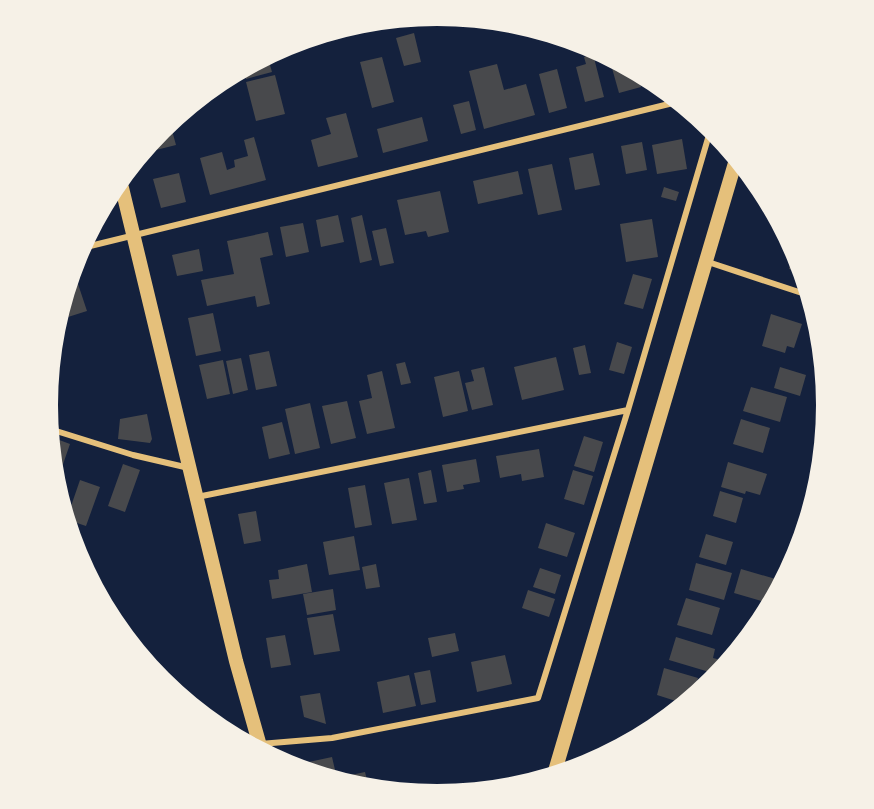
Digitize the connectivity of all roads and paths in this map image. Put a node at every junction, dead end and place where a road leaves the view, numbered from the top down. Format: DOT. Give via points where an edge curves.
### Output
graph roads {
  1 [pos="668,104"];
  2 [pos="708,140"];
  3 [pos="734,169"];
  4 [pos="123,192"];
  5 [pos="134,235"];
  6 [pos="93,245"];
  7 [pos="705,261"];
  8 [pos="799,292"];
  9 [pos="628,410"];
  10 [pos="59,432"];
  11 [pos="190,468"];
  12 [pos="197,497"];
  13 [pos="258,739"];
  14 [pos="269,744"];
  15 [pos="557,764"];
  1 -- 5 [label="street"];
  2 -- 9 [label="street"];
  3 -- 7 [label="main road"];
  4 -- 5 [label="main road"];
  5 -- 6 [label="street"];
  5 -- 11 [label="main road"];
  7 -- 8 [label="street"];
  7 -- 15 [label="main road"];
  9 -- 12 [label="street"];
  9 -- 14 [label="street" via="538,698 332,738"];
  10 -- 11 [label="street"];
  11 -- 12 [label="main road"];
  12 -- 13 [label="main road"];
}
